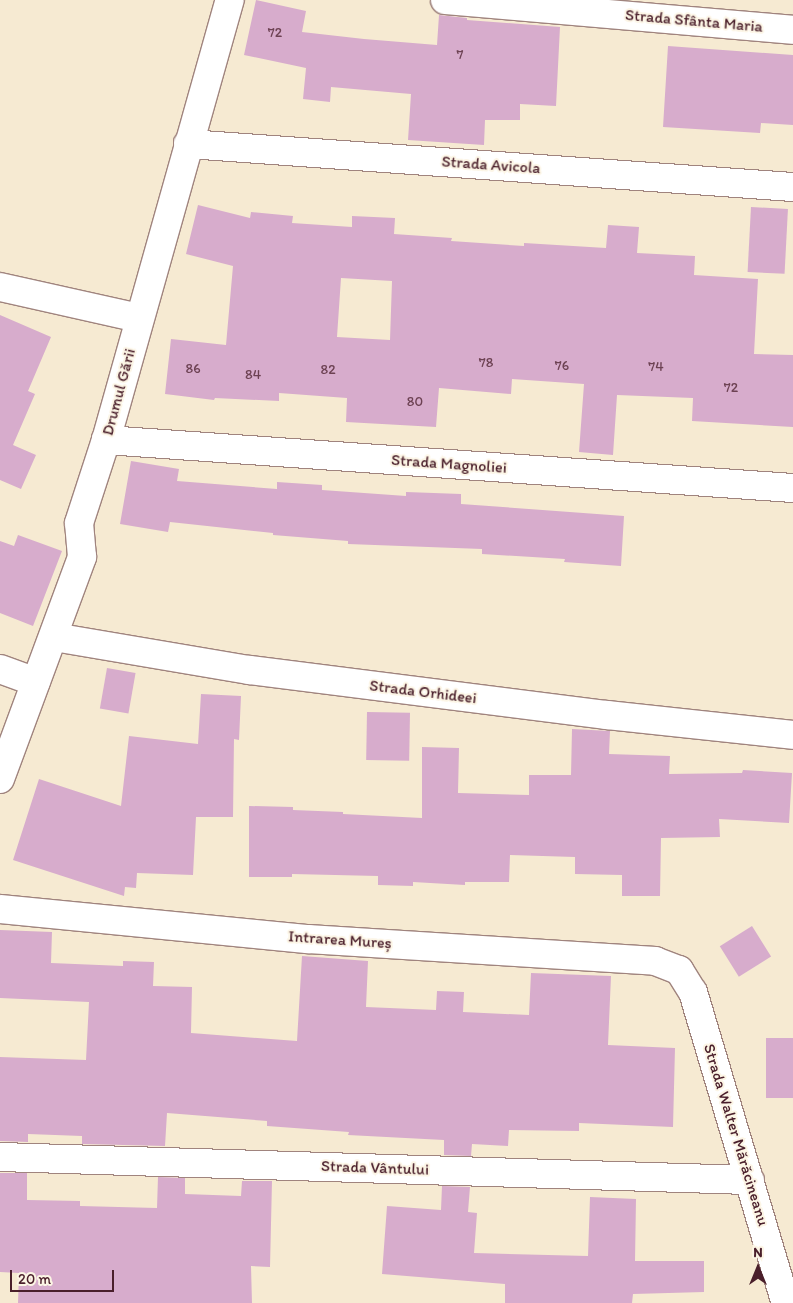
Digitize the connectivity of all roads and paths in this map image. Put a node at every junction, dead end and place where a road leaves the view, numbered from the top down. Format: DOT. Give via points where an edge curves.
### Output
graph roads {
  1 [pos="230,0"];
  2 [pos="445,0"];
  3 [pos="793,30"];
  4 [pos="188,144"];
  5 [pos="793,187"];
  6 [pos="0,287"];
  7 [pos="139,318"];
  8 [pos="106,440"];
  9 [pos="793,488"];
  10 [pos="54,637"];
  11 [pos="0,669"];
  12 [pos="36,682"];
  13 [pos="793,735"];
  14 [pos="0,780"];
  15 [pos="0,909"];
  16 [pos="679,970"];
  17 [pos="0,1157"];
  18 [pos="750,1180"];
  19 [pos="786,1303"];
  1 -- 4 [label="street, Drumul Gării"];
  2 -- 3 [label="street, Strada Sfânta Maria"];
  4 -- 5 [label="street, Strada Avicola"];
  4 -- 7 [label="street, Drumul Gării"];
  6 -- 7 [label="street"];
  7 -- 8 [label="street, Drumul Gării"];
  8 -- 9 [label="street, Strada Magnoliei"];
  8 -- 10 [label="street, Drumul Gării" via="80,523 82,557"];
  10 -- 12 [label="street, Drumul Gării"];
  10 -- 13 [label="street, Strada Orhideei" via="250,670"];
  11 -- 12 [label="street"];
  12 -- 14 [label="street, Drumul Gării"];
  15 -- 16 [label="street, Intrarea Mureș" via="308,939 655,961"];
  16 -- 18 [label="street, Strada Walter Mărăcineanu" via="693,992"];
  17 -- 18 [label="street, Strada Vântului"];
  18 -- 19 [label="street, Strada Walter Mărăcineanu"];
}
